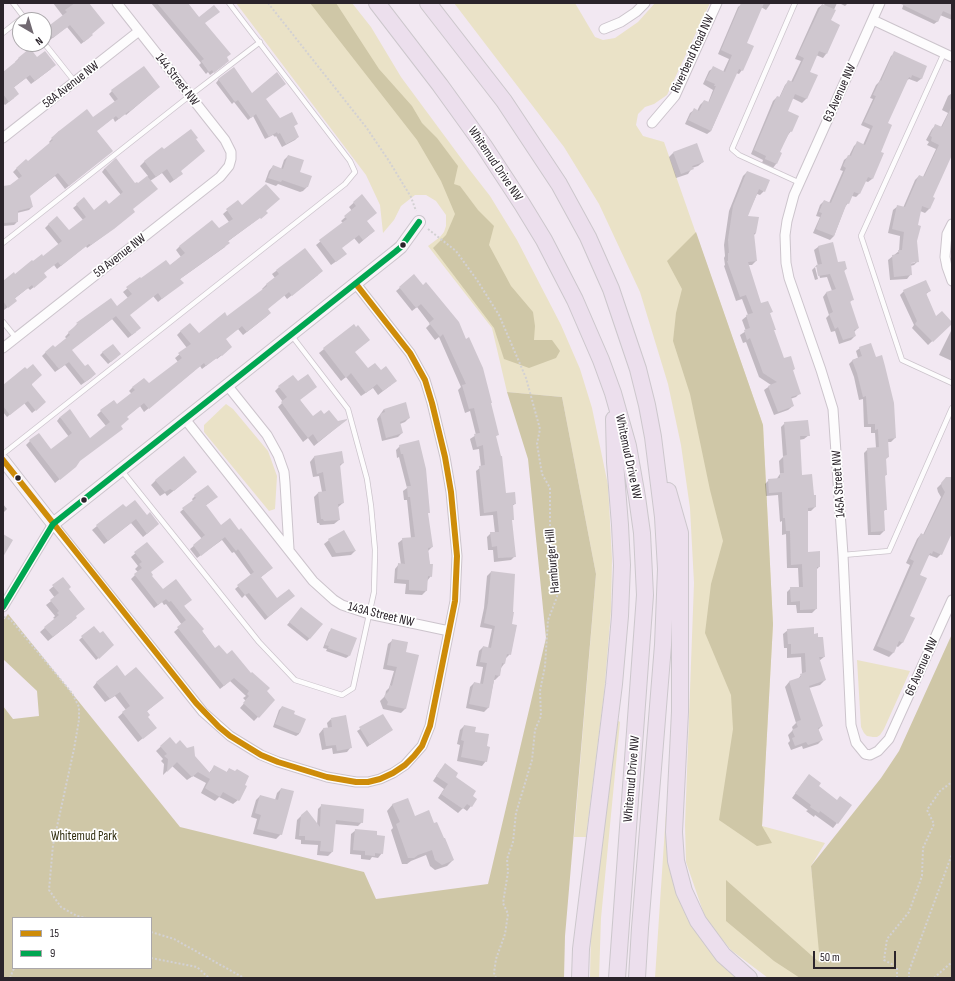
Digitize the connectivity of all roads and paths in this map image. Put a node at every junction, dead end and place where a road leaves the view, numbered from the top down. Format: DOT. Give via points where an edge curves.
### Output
graph roads {
  1 [pos="12,3"];
  2 [pos="117,3"];
  3 [pos="229,3"];
  4 [pos="268,3"];
  5 [pos="377,3"];
  6 [pos="428,3"];
  7 [pos="645,3"];
  8 [pos="717,3"];
  9 [pos="795,3"];
  10 [pos="880,3"];
  11 [pos="20,12"];
  12 [pos="873,20"];
  13 [pos="12,27"];
  14 [pos="604,29"];
  15 [pos="139,31"];
  16 [pos="3,33"];
  17 [pos="260,42"];
  18 [pos="51,52"];
  19 [pos="948,55"];
  20 [pos="75,82"];
  21 [pos="190,95"];
  22 [pos="652,123"];
  23 [pos="3,138"];
  24 [pos="231,159"];
  25 [pos="800,183"];
  26 [pos="419,222"];
  27 [pos="952,224"];
  28 [pos="3,243"];
  29 [pos="952,281"];
  30 [pos="356,284"];
  31 [pos="3,322"];
  32 [pos="292,335"];
  33 [pos="16,338"];
  34 [pos="3,348"];
  35 [pos="952,383"];
  36 [pos="227,386"];
  37 [pos="613,393"];
  38 [pos="952,408"];
  39 [pos="185,419"];
  40 [pos="653,437"];
  41 [pos="3,454"];
  42 [pos="3,460"];
  43 [pos="121,470"];
  44 [pos="53,524"];
  45 [pos="288,549"];
  46 [pos="844,555"];
  47 [pos="952,600"];
  48 [pos="3,607"];
  49 [pos="369,614"];
  50 [pos="3,617"];
  51 [pos="450,631"];
  52 [pos="891,734"];
  53 [pos="952,782"];
  54 [pos="952,854"];
  55 [pos="82,917"];
  56 [pos="152,932"];
  57 [pos="152,958"];
  58 [pos="952,962"];
  59 [pos="209,978"];
  60 [pos="244,978"];
  61 [pos="496,978"];
  62 [pos="580,978"];
  63 [pos="617,978"];
  64 [pos="637,978"];
  65 [pos="749,978"];
  66 [pos="897,978"];
  67 [pos="909,978"];
  68 [pos="934,978"];
  1 -- 11 [label="lane"];
  2 -- 15 [label="street, 144 Street NW"];
  3 -- 17 [label="lane"];
  4 -- 26 [label="path" via="390,161 412,197"];
  5 -- 37 [label="highway, Whitemud Drive NW" via="484,146 544,240 588,328"];
  6 -- 40 [label="highway, Whitemud Drive NW" via="504,101 559,184 588,237 611,290 636,362"];
  7 -- 14 [label="street" via="621,22"];
  8 -- 22 [label="street, Riverbend Road NW" via="675,96"];
  9 -- 25 [label="lane" via="732,149"];
  10 -- 12 [label="street, 63 Avenue NW"];
  12 -- 19 [label="street"];
  12 -- 25 [label="street, 63 Avenue NW"];
  13 -- 16 [label="lane"];
  15 -- 20 [label="street, 58A Avenue NW"];
  15 -- 21 [label="street, 144 Street NW"];
  17 -- 21 [label="lane"];
  17 -- 41 [label="lane" via="350,161 355,172 344,184"];
  18 -- 20 [label="lane"];
  19 -- 35 [label="lane" via="861,236 902,360"];
  20 -- 23 [label="street, 58A Avenue NW"];
  21 -- 24 [label="street, 144 Street NW" via="228,146"];
  21 -- 28 [label="lane"];
  24 -- 33 [label="street, 59 Avenue NW" via="220,177"];
  25 -- 46 [label="street, 145A Street NW" via="787,221 786,264 833,409"];
  26 -- 30 [label="street" via="401,247"];
  26 -- 61 [label="path, Hamburger Hill" via="456,251 499,315 526,378 540,429 537,444 542,474 550,488 550,536 558,580 557,597 548,620 545,666 540,691 541,716 535,730 532,760 516,813 513,842 507,859 508,872 503,903 508,914 505,934 496,959"];
  27 -- 29 [label="street" via="945,246 945,257"];
  30 -- 32 [label="street"];
  30 -- 51 [label="street" via="416,362 432,403 449,480 457,556 457,584"];
  31 -- 33 [label="lane"];
  32 -- 36 [label="street"];
  32 -- 49 [label="lane" via="350,414 367,479 371,506 375,570"];
  33 -- 34 [label="street, 59 Avenue NW"];
  36 -- 39 [label="street"];
  36 -- 45 [label="street" via="267,435 280,459 285,483"];
  37 -- 62 [label="highway" via="621,557 620,616 582,941"];
  37 -- 63 [label="highway, Whitemud Drive NW" via="628,446 637,497 642,533 645,595"];
  38 -- 46 [label="lane" via="889,551"];
  39 -- 43 [label="street"];
  39 -- 45 [label="street, 143A Street NW"];
  40 -- 64 [label="highway, Whitemud Drive NW" via="664,517 666,569 663,645"];
  40 -- 65 [label="highway" via="680,533 680,712 674,832 676,861 684,891 698,921 724,955"];
  42 -- 44 [label="street"];
  43 -- 44 [label="street"];
  43 -- 49 [label="lane" via="259,642 294,680 342,695 353,688"];
  44 -- 48 [label="street"];
  44 -- 51 [label="street" via="210,720 261,755 327,777 368,782 393,773 414,756 422,746 430,726"];
  45 -- 49 [label="street, 143A Street NW" via="313,581 328,595 342,605"];
  46 -- 52 [label="street, 145A Street NW" via="853,737 863,752 870,755 882,747"];
  47 -- 52 [label="street, 66 Avenue NW"];
  49 -- 51 [label="street, 143A Street NW"];
  50 -- 55 [label="path" via="10,619 72,693 80,707 74,749 53,845 49,890 62,907"];
  53 -- 66 [label="path" via="940,791 927,810 934,824 923,848 922,876 909,912 887,939 884,960 897,967"];
  54 -- 67 [label="path" via="909,971"];
  56 -- 60 [label="path" via="174,939"];
  57 -- 59 [label="path" via="197,967"];
  58 -- 68 [label="path"];
}
